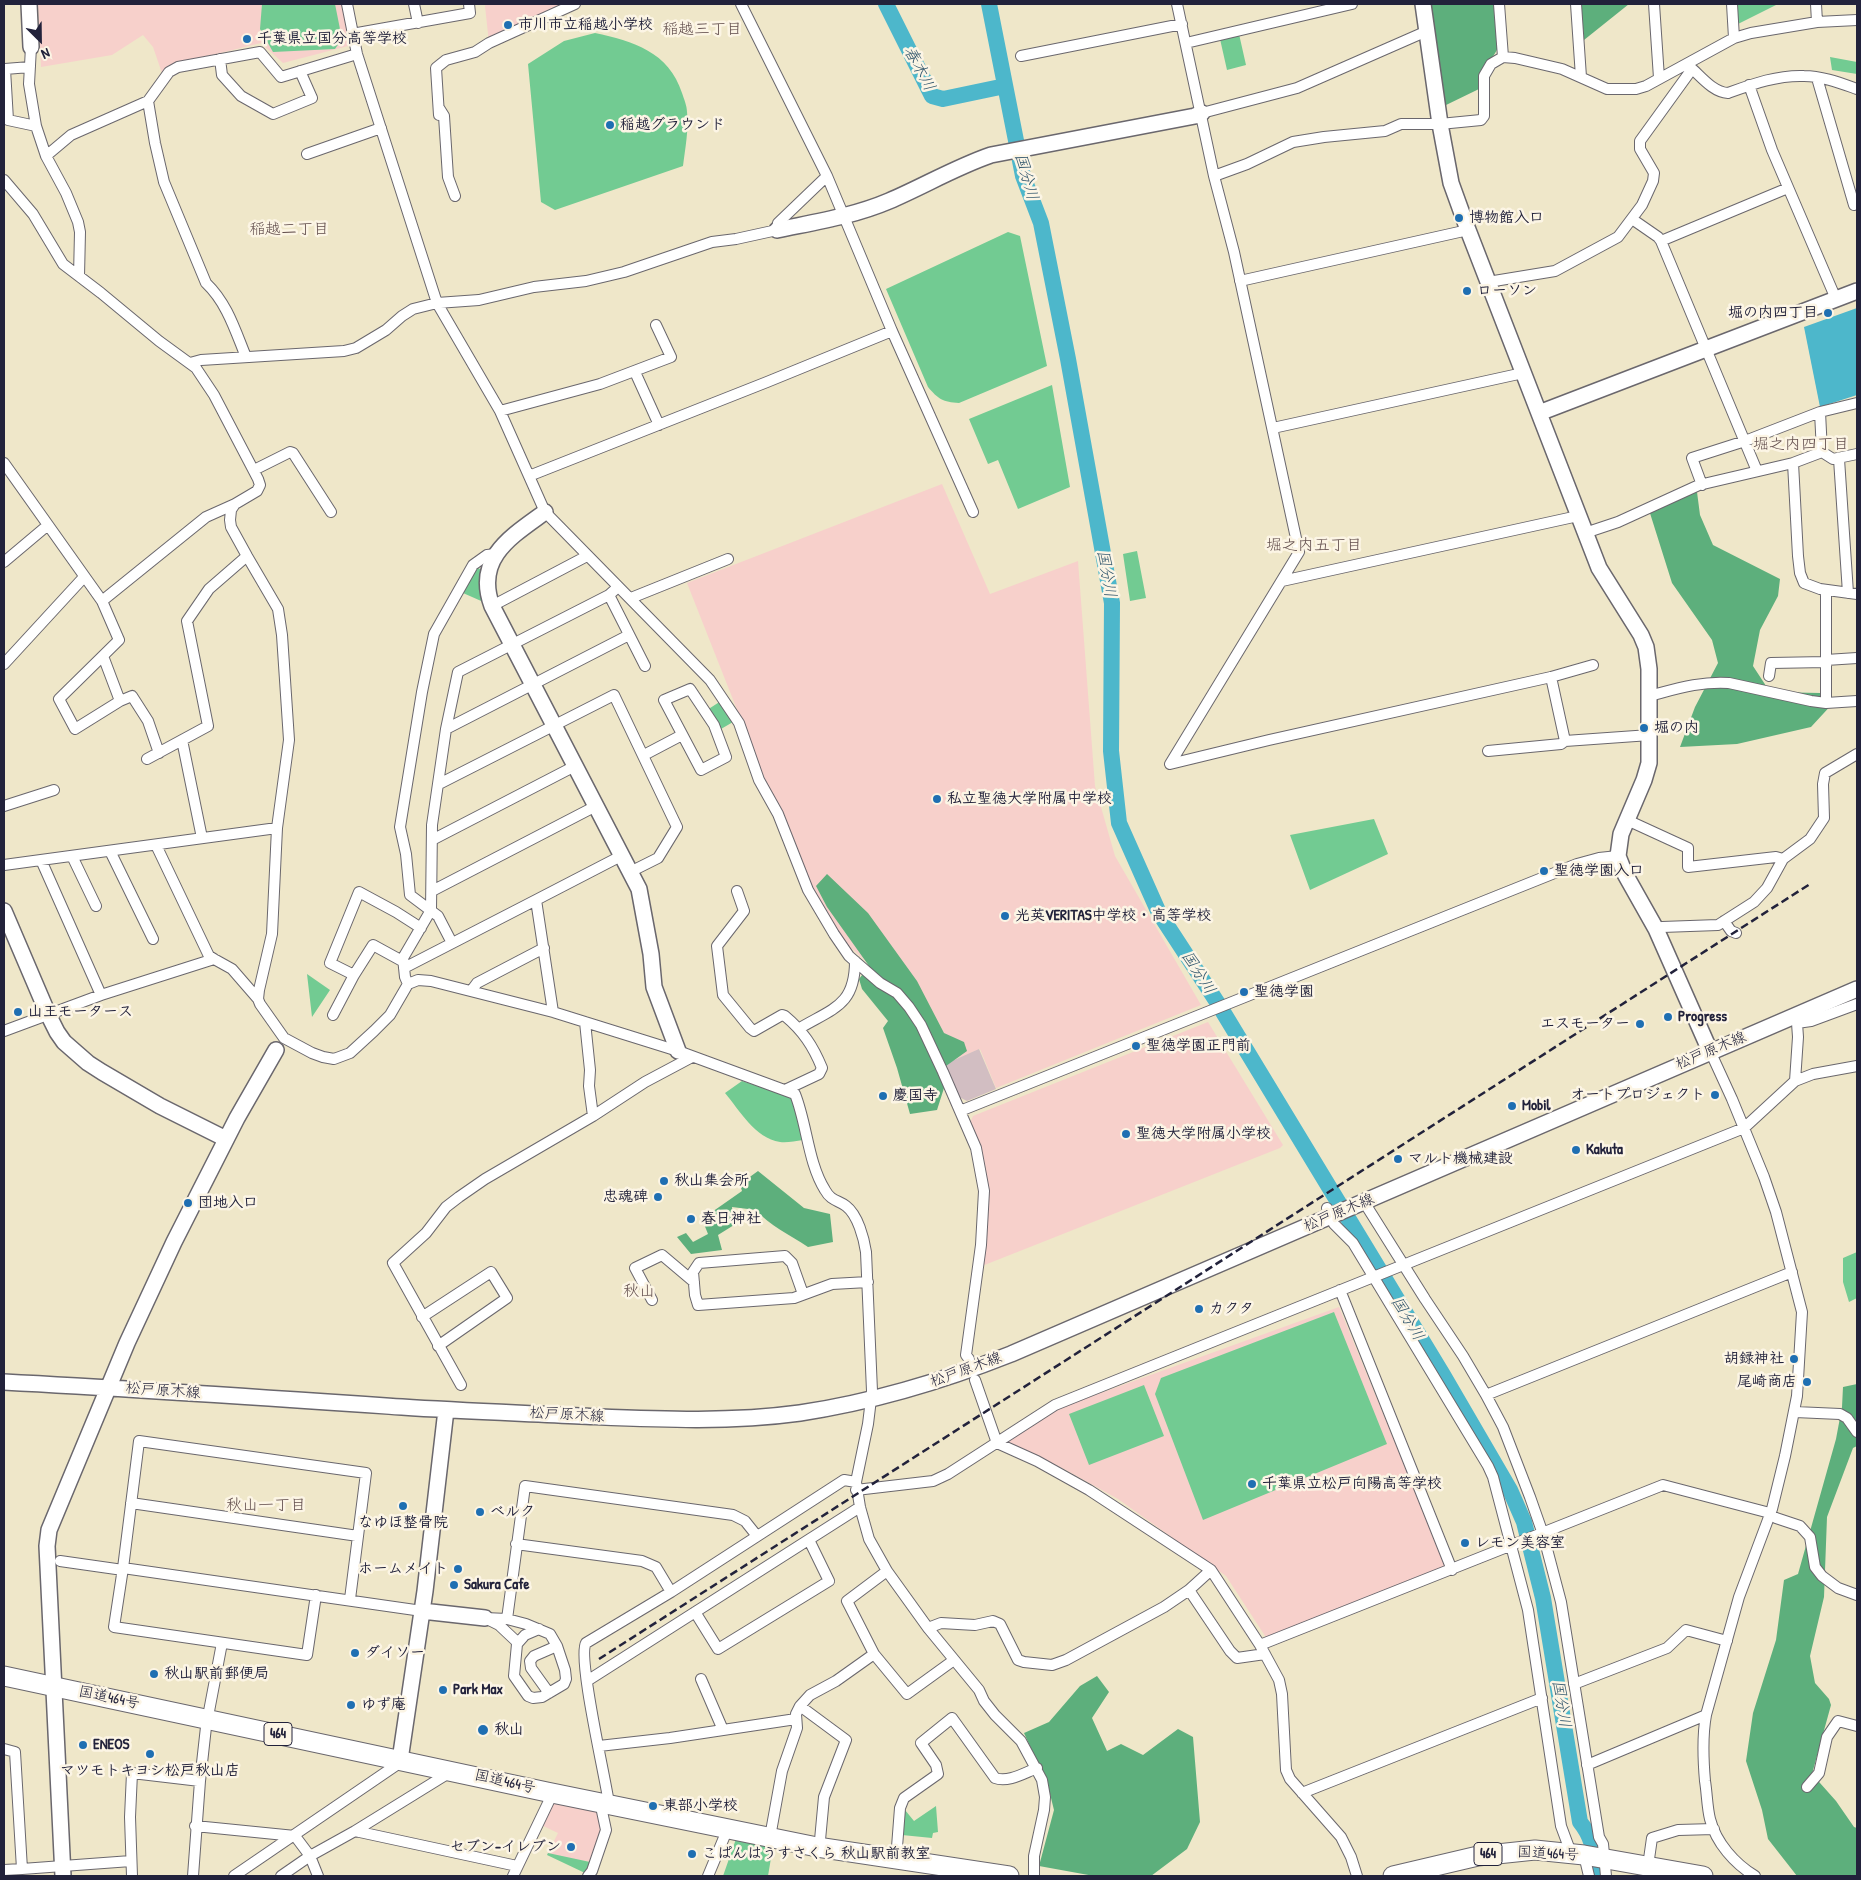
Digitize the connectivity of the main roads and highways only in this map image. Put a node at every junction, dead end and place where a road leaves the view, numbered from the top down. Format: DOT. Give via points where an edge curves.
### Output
graph roads {
  1 [pos="4,1676"];
  2 [pos="1606,1867"];
  3 [pos="1009,1876"];
  4 [pos="1393,1876"];
  5 [pos="1704,1876"];
  1 -- 3 [label="highway, 国道464号 / 464" via="397,1763 817,1847"];
  2 -- 4 [label="highway, 国道464号 / 464" via="1578,1854 1535,1850 1498,1853"];
  2 -- 5 [label="highway, 国道464号 / 464" via="1648,1866"];
}
